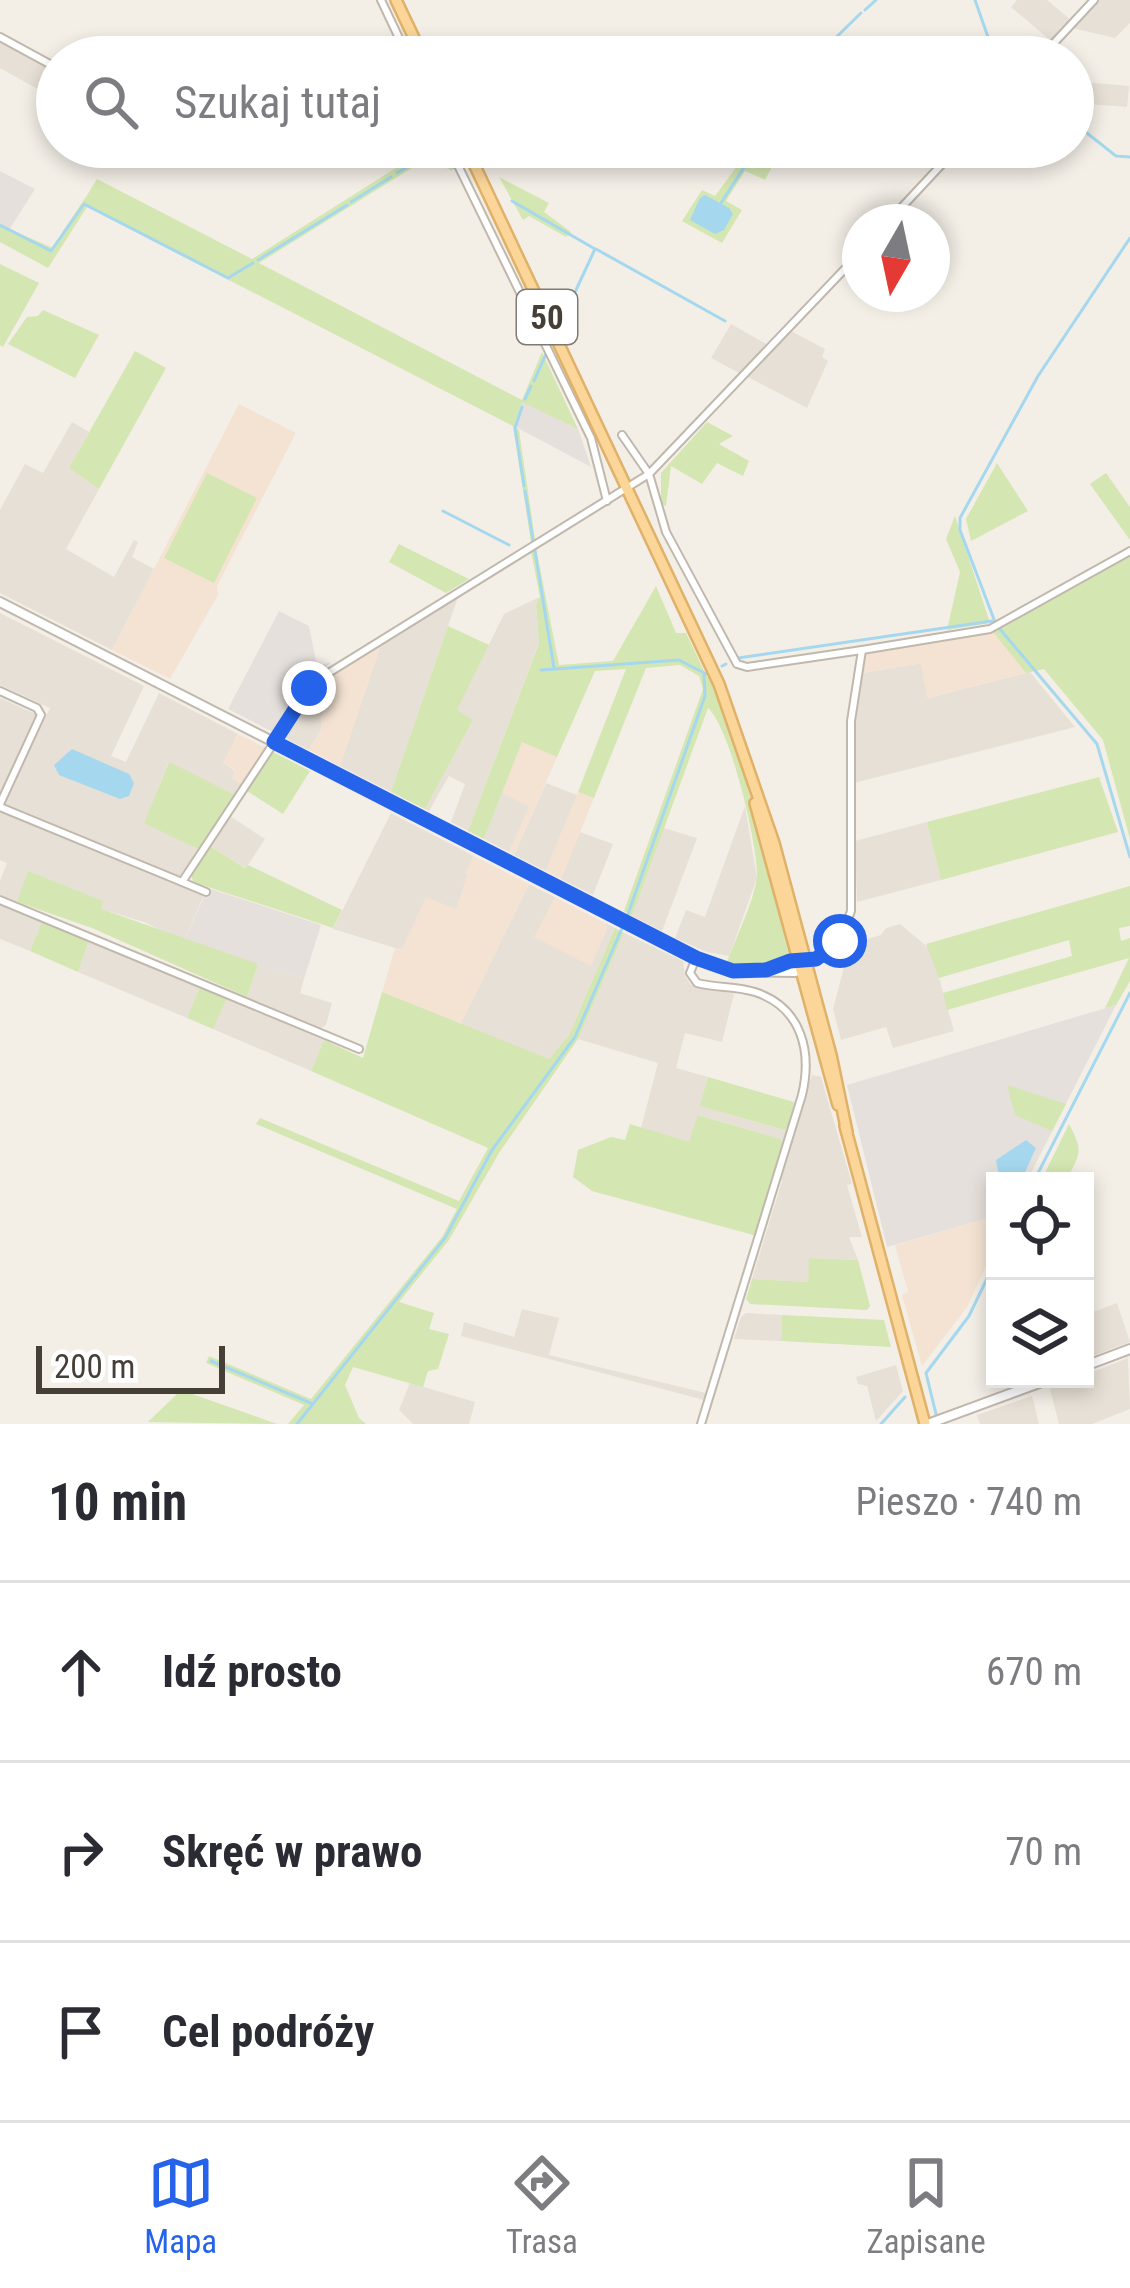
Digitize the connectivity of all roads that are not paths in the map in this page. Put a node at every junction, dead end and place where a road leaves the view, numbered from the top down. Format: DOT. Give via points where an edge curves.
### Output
graph roads {
  1 [pos="381,0"];
  2 [pos="396,0"];
  3 [pos="1094,0"];
  4 [pos="398,36"];
  5 [pos="413,36"];
  6 [pos="1061,36"];
  7 [pos="0,37"];
  8 [pos="36,57"];
  9 [pos="459,168"];
  10 [pos="476,168"];
  11 [pos="939,168"];
  12 [pos="906,204"];
  13 [pos="842,272"];
  14 [pos="622,435"];
  15 [pos="649,474"];
  16 [pos="629,488"];
  17 [pos="607,501"];
  18 [pos="1130,550"];
  19 [pos="0,602"];
  20 [pos="862,650"];
  21 [pos="0,691"];
  22 [pos="274,742"];
  23 [pos="0,806"];
  24 [pos="182,882"];
  25 [pos="206,892"];
  26 [pos="0,900"];
  27 [pos="696,958"];
  28 [pos="801,964"];
  29 [pos="358,1049"];
  30 [pos="1130,1349"];
  31 [pos="1094,1363"];
  32 [pos="1025,1388"];
  33 [pos="701,1424"];
  34 [pos="926,1424"];
  1 -- 4 [label="street"];
  2 -- 5 [label="main road"];
  3 -- 6 [label="street"];
  7 -- 8 [label="street"];
  9 -- 17 [label="street" via="591,438"];
  10 -- 16 [label="main road, 50"];
  11 -- 12 [label="street"];
  13 -- 15 [label="street"];
  14 -- 15 [label="street"];
  15 -- 16 [label="street"];
  15 -- 20 [label="street" via="666,532 736,664"];
  16 -- 17 [label="street"];
  16 -- 28 [label="main road, 50" via="749,768"];
  17 -- 22 [label="street" via="327,672"];
  18 -- 20 [label="street" via="990,629"];
  19 -- 22 [label="street"];
  20 -- 28 [label="street" via="850,721 851,910 840,941"];
  21 -- 23 [label="street" via="41,716"];
  22 -- 24 [label="street"];
  22 -- 27 [label="street"];
  23 -- 24 [label="street"];
  24 -- 25 [label="street"];
  26 -- 29 [label="street"];
  27 -- 28 [label="street" via="733,971"];
  27 -- 33 [label="street" via="691,973 698,983 756,993 789,1014 808,1061"];
  28 -- 34 [label="main road, 50"];
  30 -- 31 [label="street"];
  32 -- 34 [label="street"];
}
